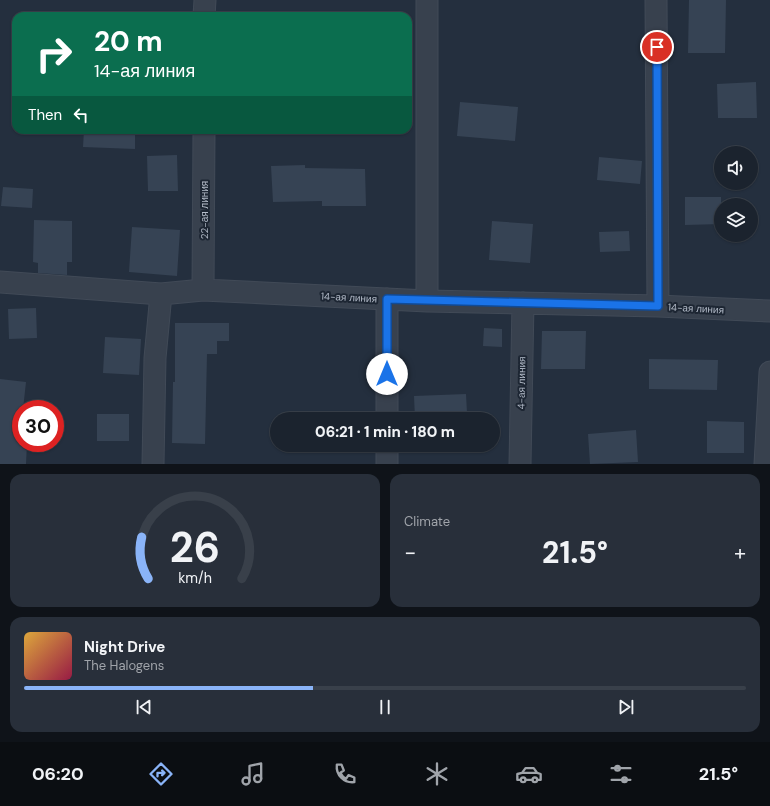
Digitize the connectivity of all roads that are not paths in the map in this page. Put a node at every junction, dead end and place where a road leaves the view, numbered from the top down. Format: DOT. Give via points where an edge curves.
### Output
graph roads {
  1 [pos="204,0"];
  2 [pos="427,0"];
  3 [pos="656,0"];
  4 [pos="204,12"];
  5 [pos="204,134"];
  6 [pos="0,282"];
  7 [pos="203,290"];
  8 [pos="161,294"];
  9 [pos="387,299"];
  10 [pos="426,300"];
  11 [pos="523,303"];
  12 [pos="658,306"];
  13 [pos="770,311"];
  14 [pos="770,372"];
  15 [pos="387,412"];
  16 [pos="387,452"];
  17 [pos="154,464"];
  18 [pos="387,464"];
  19 [pos="520,464"];
  20 [pos="765,464"];
  1 -- 4 [label="street"];
  2 -- 10 [label="street"];
  3 -- 12 [label="street"];
  5 -- 7 [label="street, 22-ая линия"];
  6 -- 8 [label="street, 14-ая линия"];
  7 -- 8 [label="street, 14-ая линия"];
  7 -- 9 [label="street, 14-ая линия"];
  8 -- 17 [label="street" via="155,358"];
  9 -- 10 [label="street, 14-ая линия"];
  9 -- 15 [label="street"];
  10 -- 11 [label="street, 14-ая линия"];
  11 -- 12 [label="street, 14-ая линия"];
  11 -- 19 [label="street, 4-ая линия"];
  12 -- 13 [label="street, 14-ая линия"];
  14 -- 20 [label="street"];
  16 -- 18 [label="street"];
}
